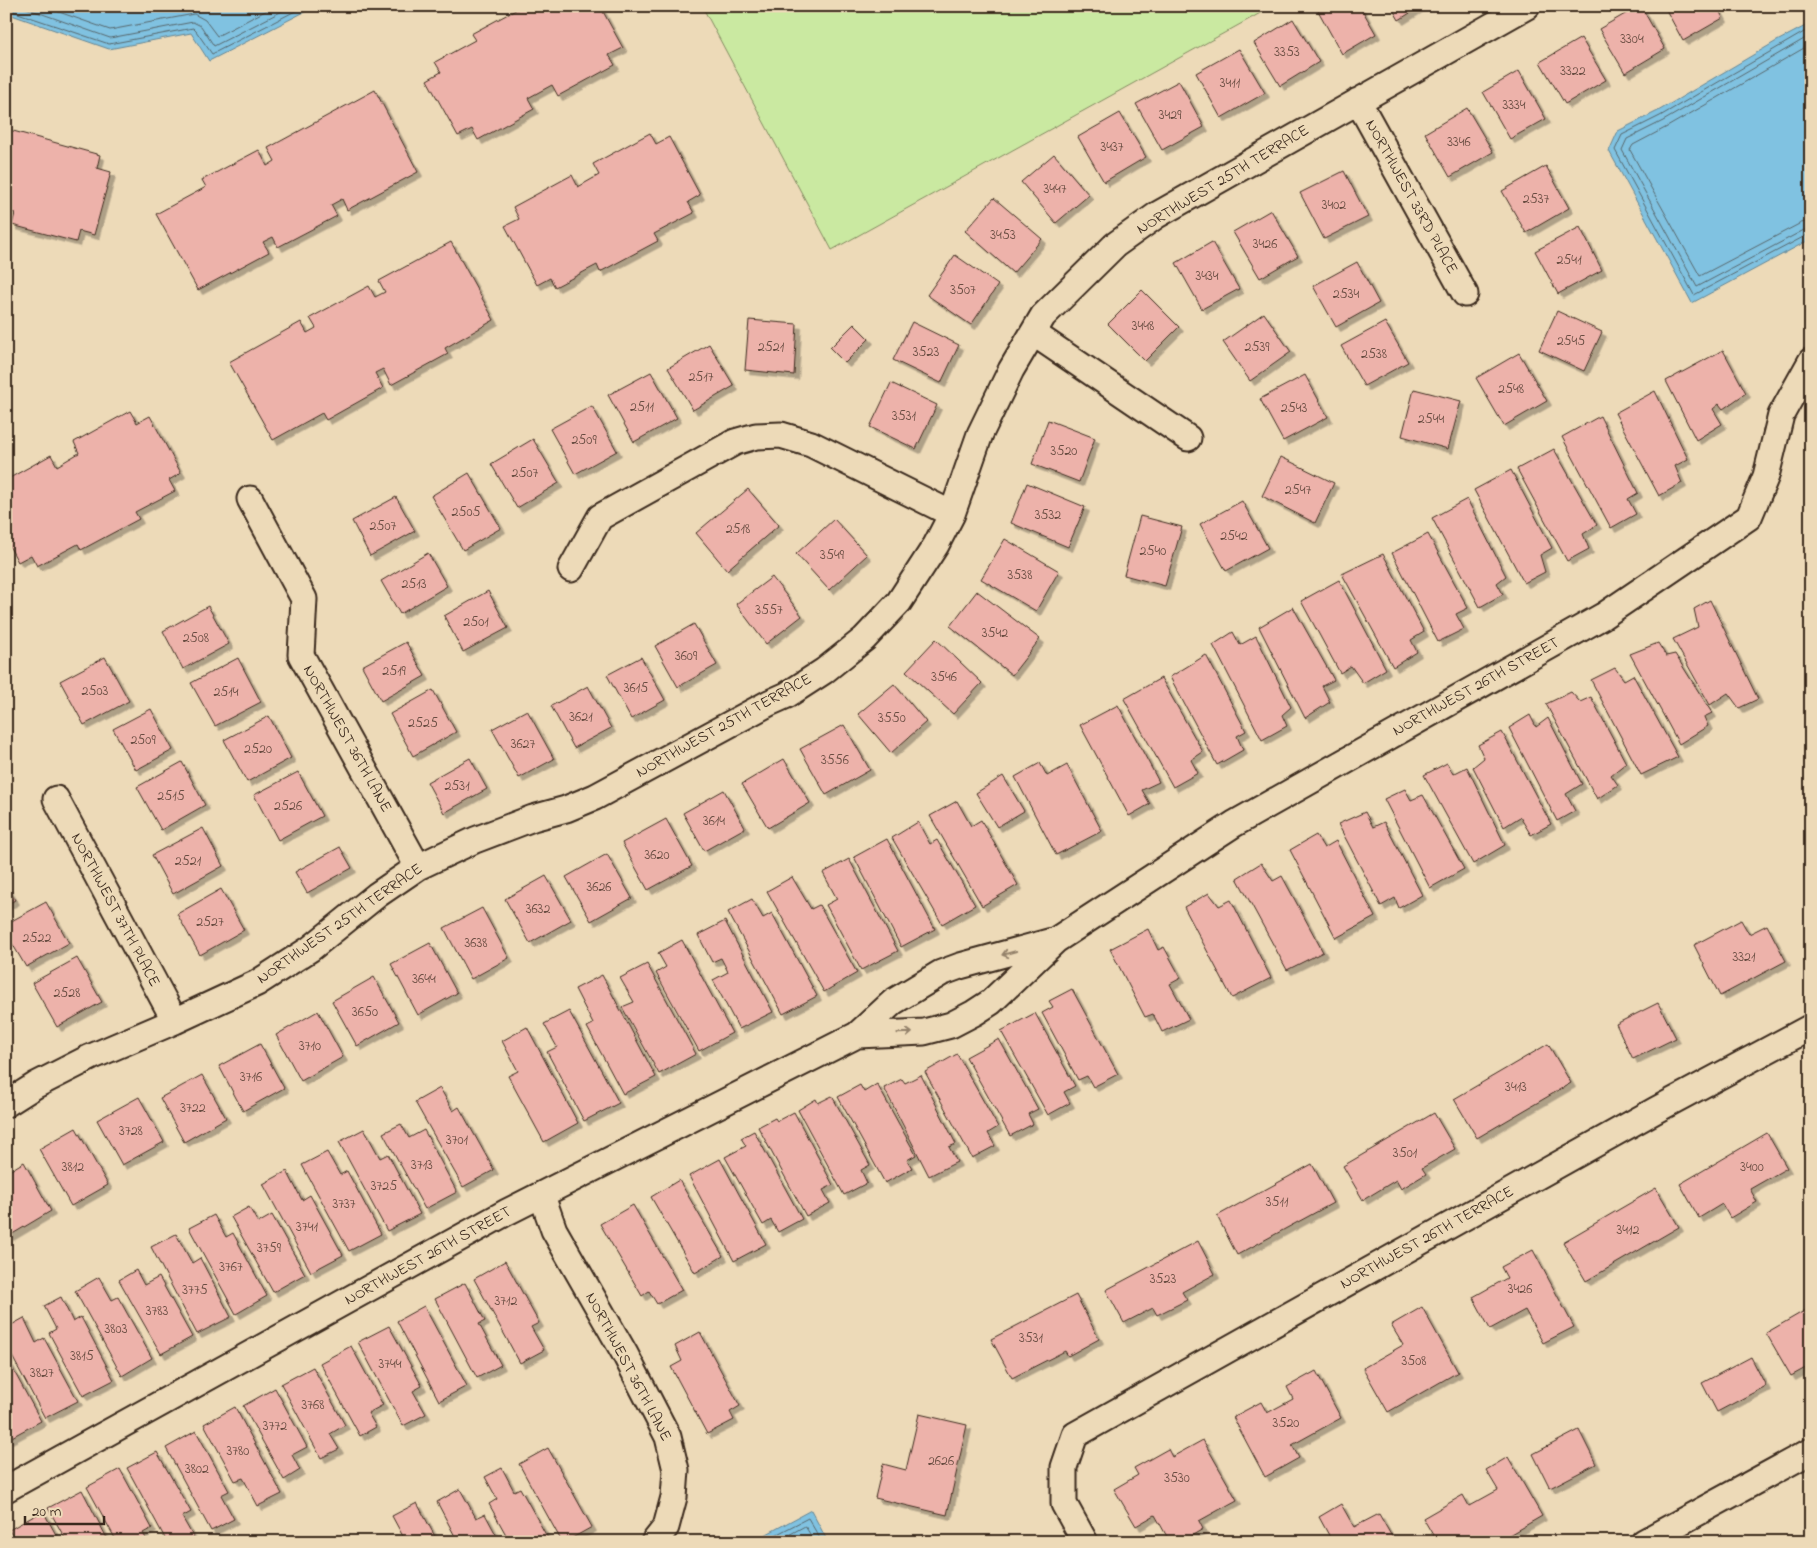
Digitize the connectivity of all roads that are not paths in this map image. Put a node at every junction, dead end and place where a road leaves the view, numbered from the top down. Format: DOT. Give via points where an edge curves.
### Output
graph roads {
  1 [pos="1527,6"];
  2 [pos="1358,101"];
  3 [pos="1465,294"];
  4 [pos="1033,333"];
  5 [pos="1811,361"];
  6 [pos="1188,438"];
  7 [pos="250,499"];
  8 [pos="952,514"];
  9 [pos="571,569"];
  10 [pos="56,800"];
  11 [pos="418,867"];
  12 [pos="1056,940"];
  13 [pos="175,1021"];
  14 [pos="1811,1027"];
  15 [pos="857,1035"];
  16 [pos="6,1104"];
  17 [pos="542,1196"];
  18 [pos="1811,1451"];
  19 [pos="6,1489"];
  20 [pos="654,1542"];
  21 [pos="1085,1542"];
  22 [pos="1644,1542"];
  1 -- 2 [label="street, NORTHWEST 25TH TERRACE"];
  2 -- 3 [label="street, NORTHWEST 33RD PLACE"];
  2 -- 4 [label="street, NORTHWEST 25TH TERRACE" via="1157,215 1097,262 1043,316"];
  4 -- 6 [label="street"];
  4 -- 8 [label="street, NORTHWEST 25TH TERRACE" via="980,434"];
  5 -- 12 [label="street, NORTHWEST 26TH STREET" via="1781,415 1766,476 1749,517 1603,616 1234,824"];
  7 -- 11 [label="street, NORTHWEST 36TH LANE" via="304,599 301,655"];
  8 -- 9 [label="street" via="811,444 781,435 756,436 735,442 600,517"];
  8 -- 11 [label="street, NORTHWEST 25TH TERRACE" via="899,602 864,639 824,671 787,695 595,797 483,837"];
  10 -- 13 [label="street, NORTHWEST 37TH PLACE"];
  11 -- 13 [label="street, NORTHWEST 25TH TERRACE" via="310,949 257,983"];
  12 -- 15 [label="street, NORTHWEST 26TH STREET, one-way" via="941,973 894,1002"];
  15 -- 12 [label="street, NORTHWEST 26TH STREET, one-way" via="924,1032 951,1025 991,1002"];
  13 -- 16 [label="street, NORTHWEST 25TH TERRACE" via="92,1057"];
  14 -- 21 [label="street, NORTHWEST 26TH TERRACE" via="1656,1110 1075,1435 1064,1467 1064,1504"];
  15 -- 17 [label="street, NORTHWEST 26TH STREET"];
  17 -- 19 [label="street, NORTHWEST 26TH STREET" via="507,1212"];
  17 -- 20 [label="street, NORTHWEST 36TH LANE" via="554,1230 668,1437 676,1470 674,1497 666,1527"];
  18 -- 22 [label="street"];
}
